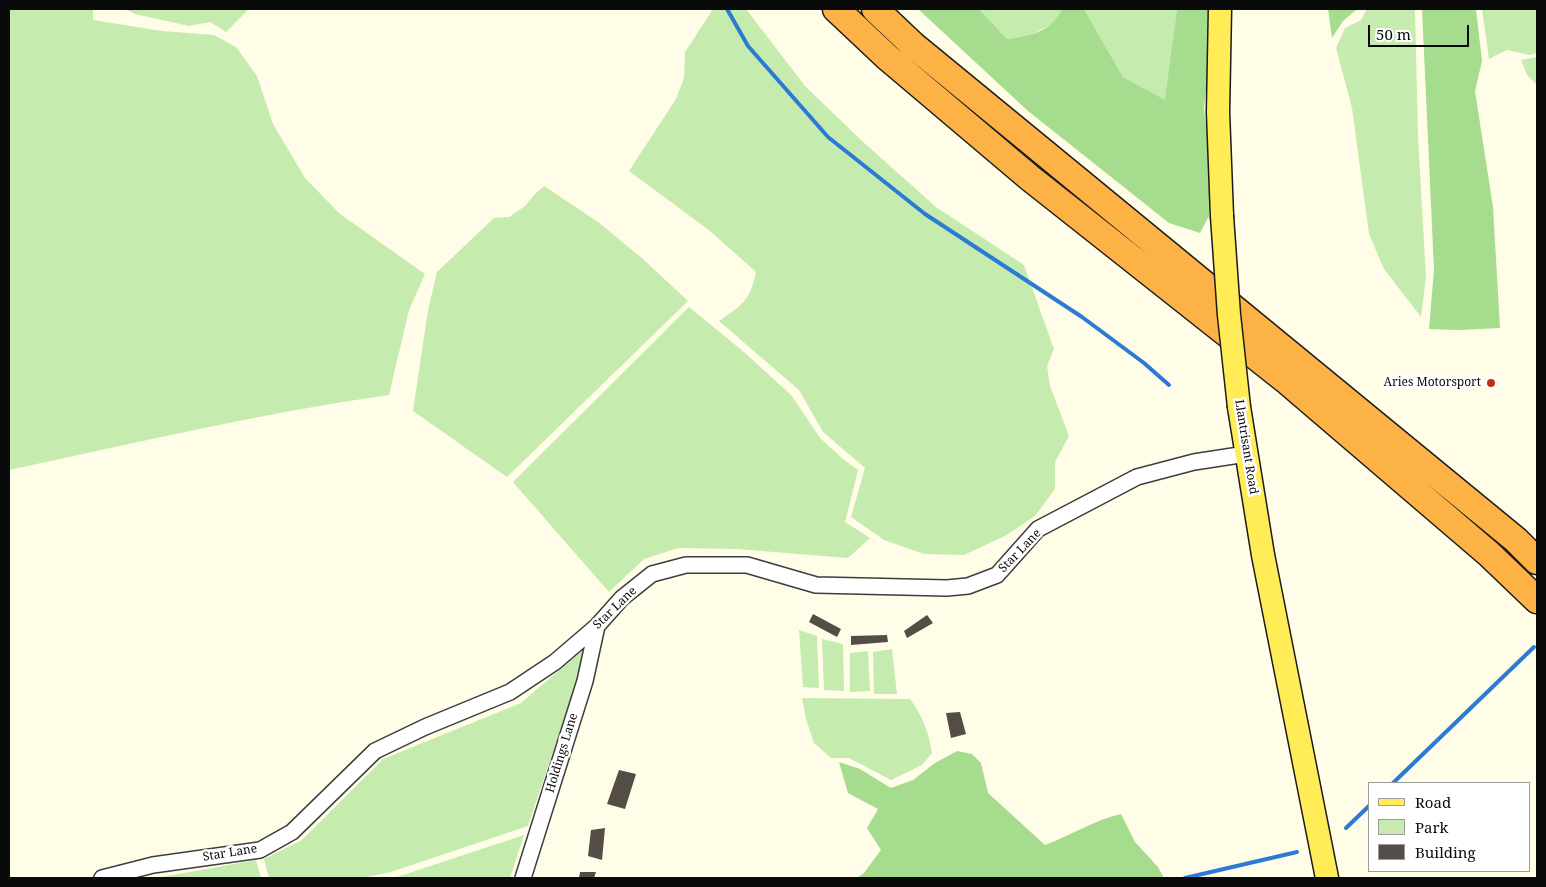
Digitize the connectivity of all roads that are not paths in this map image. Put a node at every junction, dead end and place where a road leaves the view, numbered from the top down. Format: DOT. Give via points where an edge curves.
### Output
graph roads {
  1 [pos="836,9"];
  2 [pos="875,9"];
  3 [pos="1220,9"];
  4 [pos="1246,454"];
  5 [pos="1537,561"];
  6 [pos="1537,600"];
  7 [pos="597,626"];
  8 [pos="102,878"];
  9 [pos="523,878"];
  10 [pos="1327,878"];
  1 -- 6 [label="highway" via="887,57 1030,178 1288,382 1489,554"];
  2 -- 5 [label="highway" via="913,45 1516,540"];
  3 -- 4 [label="main road, Llantrisant Road, bridge" via="1218,112 1222,216 1229,315"];
  4 -- 7 [label="street, Star Lane" via="1194,462 1137,477 1038,529 998,575 968,586 816,585 747,565 686,565 652,574 622,598"];
  4 -- 10 [label="main road, Llantrisant Road" via="1286,680"];
  7 -- 8 [label="street, Star Lane" via="555,662 510,692 375,751 292,832 260,850 152,866"];
  7 -- 9 [label="street, Holdings Lane" via="585,681"];
}
